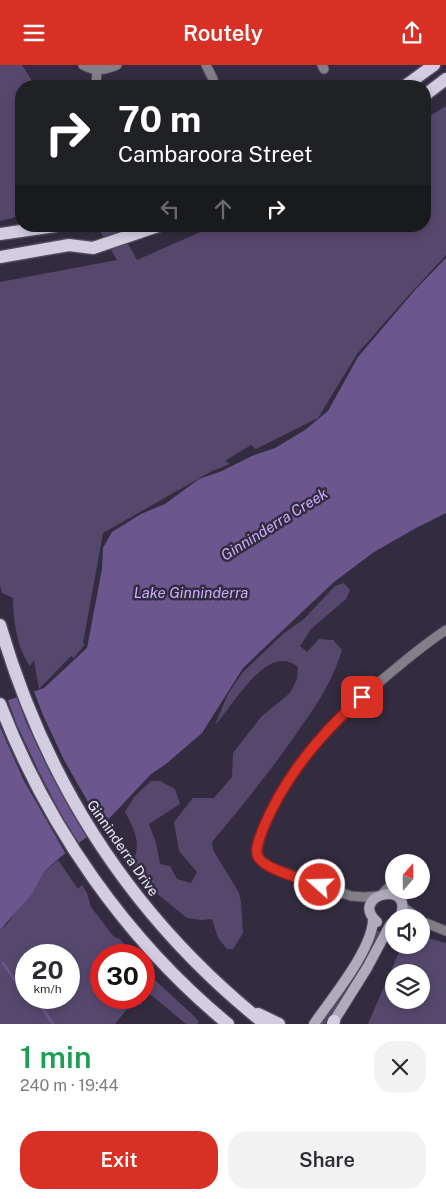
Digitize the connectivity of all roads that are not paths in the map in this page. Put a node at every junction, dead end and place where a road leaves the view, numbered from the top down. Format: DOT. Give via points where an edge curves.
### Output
graph roads {
  1 [pos="83,65"];
  2 [pos="117,65"];
  3 [pos="206,65"];
  4 [pos="434,65"];
  5 [pos="97,70"];
  6 [pos="446,79"];
  7 [pos="96,80"];
  8 [pos="213,80"];
  9 [pos="414,80"];
  10 [pos="431,90"];
  11 [pos="15,232"];
  12 [pos="140,232"];
  13 [pos="0,234"];
  14 [pos="93,248"];
  15 [pos="0,257"];
  16 [pos="0,265"];
  17 [pos="0,625"];
  18 [pos="446,630"];
  19 [pos="0,704"];
  20 [pos="385,890"];
  21 [pos="380,895"];
  22 [pos="352,896"];
  23 [pos="402,899"];
  24 [pos="402,904"];
  25 [pos="401,909"];
  26 [pos="408,909"];
  27 [pos="372,915"];
  28 [pos="385,925"];
  29 [pos="430,925"];
  30 [pos="446,931"];
  31 [pos="385,936"];
  32 [pos="246,1009"];
  33 [pos="333,1023"];
  34 [pos="228,1024"];
  35 [pos="265,1024"];
  36 [pos="279,1024"];
  37 [pos="314,1024"];
  1 -- 5 [label="street"];
  2 -- 5 [label="street"];
  3 -- 8 [label="street"];
  4 -- 9 [label="main road"];
  5 -- 7 [label="street"];
  6 -- 10 [label="main road"];
  11 -- 13 [label="main road"];
  12 -- 14 [label="main road"];
  14 -- 15 [label="main road" via="68,245"];
  14 -- 16 [label="main road"];
  17 -- 32 [label="main road, Ginninderra Drive" via="14,671 48,753 106,855 149,911"];
  18 -- 22 [label="street" via="362,697 323,736 276,801 258,843 258,858 266,865"];
  19 -- 34 [label="main road" via="27,765 84,866 151,950 198,999"];
  20 -- 21 [label="street"];
  21 -- 22 [label="street"];
  21 -- 24 [label="street" via="393,895"];
  21 -- 27 [label="street" via="371,905"];
  22 -- 27 [label="street"];
  23 -- 24 [label="street"];
  24 -- 25 [label="street"];
  24 -- 26 [label="street"];
  27 -- 28 [label="street" via="378,923"];
  27 -- 37 [label="street" via="373,928 360,957"];
  29 -- 30 [label="street"];
  31 -- 33 [label="street"];
  32 -- 35 [label="main road, Ginninderra Drive"];
  32 -- 36 [label="main road"];
}
